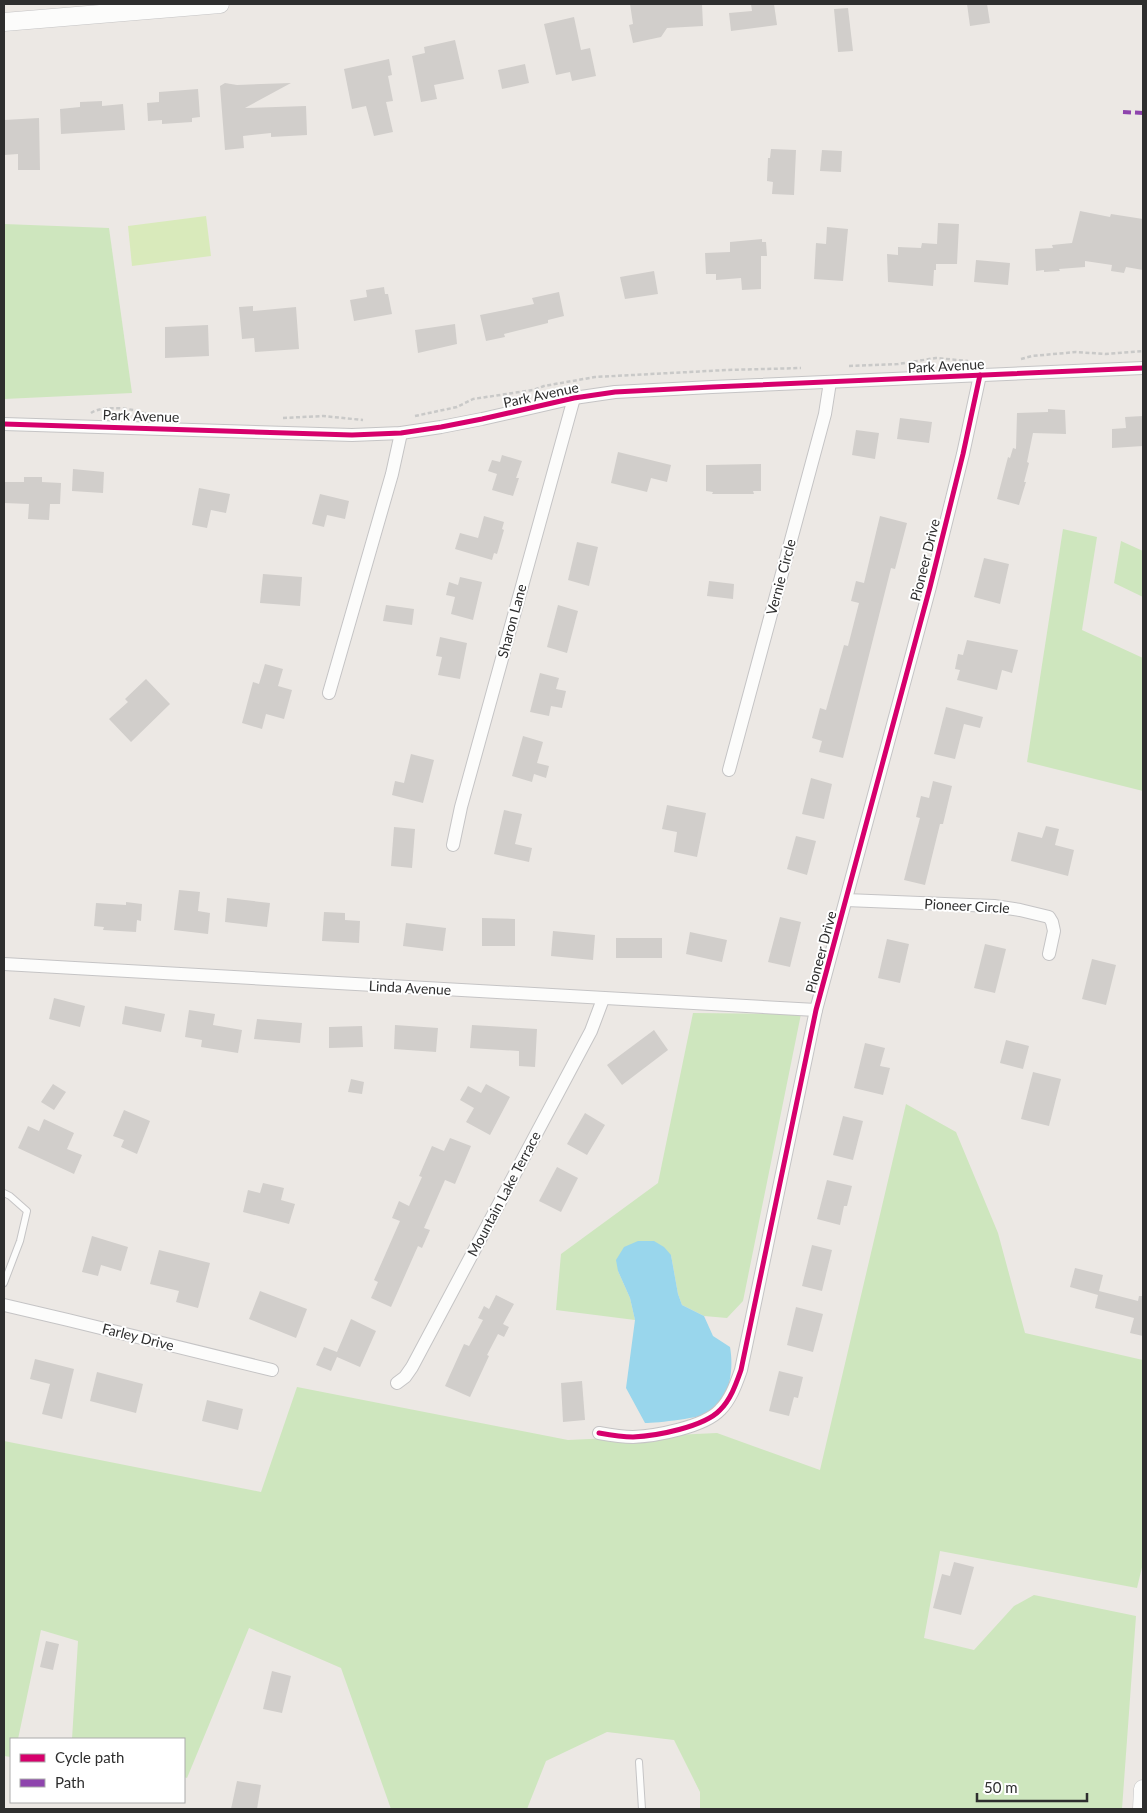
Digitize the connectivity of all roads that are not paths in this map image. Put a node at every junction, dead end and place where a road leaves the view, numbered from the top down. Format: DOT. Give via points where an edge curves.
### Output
graph roads {
  1 [pos="220,4"];
  2 [pos="4,22"];
  3 [pos="1143,368"];
  4 [pos="980,375"];
  5 [pos="830,382"];
  6 [pos="574,398"];
  7 [pos="4,424"];
  8 [pos="401,432"];
  9 [pos="329,693"];
  10 [pos="729,770"];
  11 [pos="453,845"];
  12 [pos="846,900"];
  13 [pos="1049,954"];
  14 [pos="4,964"];
  15 [pos="603,999"];
  16 [pos="816,1010"];
  17 [pos="4,1193"];
  18 [pos="4,1283"];
  19 [pos="4,1305"];
  20 [pos="272,1370"];
  21 [pos="397,1383"];
  22 [pos="599,1433"];
  23 [pos="639,1762"];
  24 [pos="1143,1789"];
  25 [pos="642,1809"];
  26 [pos="1142,1809"];
  1 -- 2 [label="street"];
  3 -- 4 [label="street, Park Avenue"];
  4 -- 5 [label="street, Park Avenue"];
  4 -- 12 [label="street, Pioneer Drive" via="930,588"];
  5 -- 6 [label="street, Park Avenue" via="615,392"];
  5 -- 10 [label="street, Vernie Circle" via="825,414"];
  6 -- 8 [label="street, Park Avenue" via="482,419"];
  6 -- 11 [label="street, Sharon Lane" via="460,806"];
  7 -- 8 [label="street, Park Avenue" via="352,435"];
  8 -- 9 [label="street"];
  12 -- 13 [label="street, Pioneer Circle" via="994,906 1049,917 1054,931"];
  12 -- 16 [label="street, Pioneer Drive"];
  14 -- 15 [label="street, Linda Avenue"];
  15 -- 16 [label="street, Linda Avenue"];
  15 -- 21 [label="street, Mountain Lake Terrace" via="591,1031 412,1367"];
  16 -- 22 [label="street, Pioneer Drive" via="741,1370 732,1392 720,1410 697,1424 633,1437"];
  17 -- 18 [label="lane" via="27,1211"];
  19 -- 20 [label="street, Farley Drive"];
  23 -- 25 [label="lane"];
  24 -- 26 [label="street"];
}
